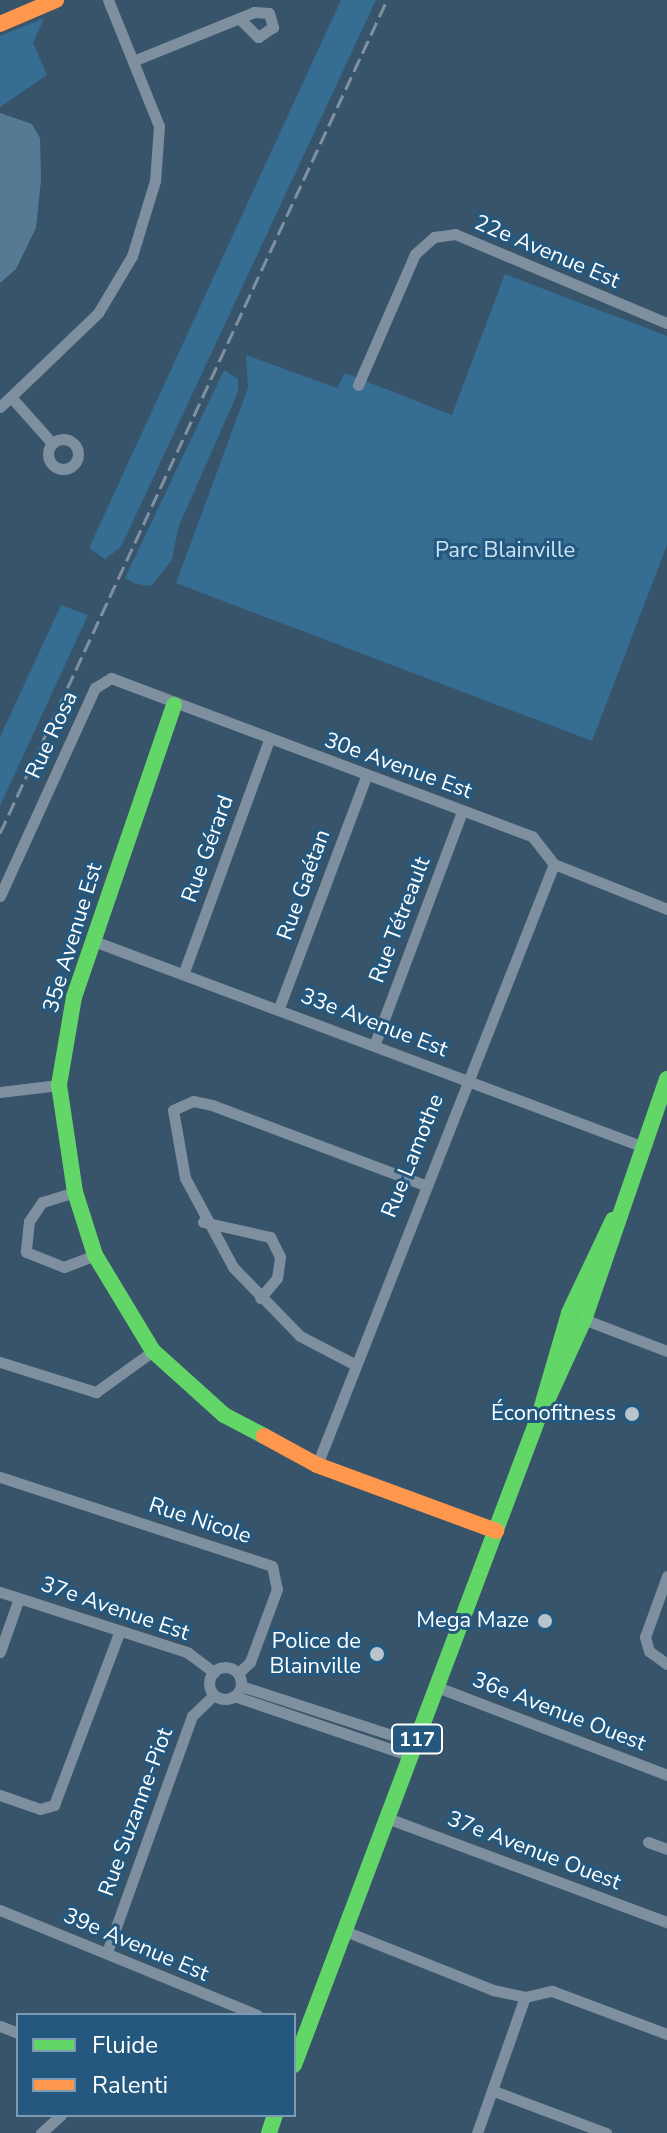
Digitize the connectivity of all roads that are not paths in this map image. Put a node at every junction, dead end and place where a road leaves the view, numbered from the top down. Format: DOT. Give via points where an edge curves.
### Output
graph roads {
  1 [pos="56,0"];
  2 [pos="108,0"];
  3 [pos="241,20"];
  4 [pos="0,24"];
  5 [pos="133,61"];
  6 [pos="667,323"];
  7 [pos="358,385"];
  8 [pos="11,397"];
  9 [pos="0,407"];
  10 [pos="52,443"];
  11 [pos="103,680"];
  12 [pos="174,705"];
  13 [pos="269,740"];
  14 [pos="366,776"];
  15 [pos="462,811"];
  16 [pos="554,864"];
  17 [pos="0,896"];
  18 [pos="667,909"];
  19 [pos="91,940"];
  20 [pos="184,972"];
  21 [pos="279,1008"];
  22 [pos="375,1043"];
  23 [pos="667,1079"];
  24 [pos="465,1080"];
  25 [pos="59,1085"];
  26 [pos="0,1092"];
  27 [pos="641,1146"];
  28 [pos="422,1184"];
  29 [pos="75,1192"];
  30 [pos="203,1222"];
  31 [pos="95,1255"];
  32 [pos="260,1298"];
  33 [pos="577,1316"];
  34 [pos="153,1351"];
  35 [pos="667,1351"];
  36 [pos="0,1362"];
  37 [pos="354,1364"];
  38 [pos="317,1465"];
  39 [pos="0,1477"];
  40 [pos="496,1531"];
  41 [pos="667,1576"];
  42 [pos="0,1592"];
  43 [pos="19,1598"];
  44 [pos="119,1633"];
  45 [pos="0,1652"];
  46 [pos="667,1664"];
  47 [pos="214,1672"];
  48 [pos="238,1673"];
  49 [pos="437,1687"];
  50 [pos="237,1691"];
  51 [pos="214,1695"];
  52 [pos="414,1750"];
  53 [pos="667,1775"];
  54 [pos="0,1795"];
  55 [pos="387,1818"];
  56 [pos="648,1842"];
  57 [pos="667,1849"];
  58 [pos="0,1910"];
  59 [pos="667,1922"];
  60 [pos="345,1931"];
  61 [pos="107,1952"];
  62 [pos="525,1997"];
  63 [pos="252,2013"];
  64 [pos="300,2031"];
  65 [pos="667,2034"];
  66 [pos="296,2054"];
  67 [pos="494,2091"];
  68 [pos="59,2117"];
  69 [pos="41,2133"];
  70 [pos="477,2133"];
  71 [pos="606,2133"];
  1 -- 4 [label="street"];
  2 -- 5 [label="street"];
  3 -- 5 [label="street"];
  5 -- 8 [label="street" via="159,126 161,151 132,256 77,337"];
  6 -- 7 [label="street, 22e Avenue Est" via="455,234 434,237 415,254"];
  8 -- 9 [label="street"];
  8 -- 10 [label="street"];
  11 -- 12 [label="street, 30e Avenue Est"];
  11 -- 17 [label="street, Rue Rosa"];
  12 -- 13 [label="street, 30e Avenue Est"];
  12 -- 19 [label="street, 35e Avenue Est"];
  13 -- 14 [label="street, 30e Avenue Est"];
  13 -- 20 [label="street, Rue Gérard"];
  14 -- 15 [label="street, 30e Avenue Est"];
  14 -- 21 [label="street, Rue Gaétan"];
  15 -- 16 [label="street, 30e Avenue Est" via="532,836"];
  15 -- 22 [label="street, Rue Tétreault"];
  16 -- 18 [label="street, 30e Avenue Est"];
  16 -- 24 [label="street, Rue Lamothe"];
  19 -- 20 [label="street, 33e Avenue Est"];
  19 -- 25 [label="street, 35e Avenue Est"];
  20 -- 21 [label="street, 33e Avenue Est"];
  21 -- 22 [label="street, 33e Avenue Est"];
  22 -- 24 [label="street, 33e Avenue Est"];
  23 -- 27 [label="street, 117"];
  24 -- 27 [label="street, 33e Avenue Est"];
  24 -- 28 [label="street, Rue Lamothe"];
  25 -- 26 [label="street"];
  25 -- 29 [label="street, 35e Avenue Est"];
  27 -- 33 [label="street, 117"];
  28 -- 30 [label="street" via="212,1105 180,1102 176,1132"];
  28 -- 37 [label="street, Rue Lamothe"];
  29 -- 31 [label="street, 35e Avenue Est"];
  29 -- 31 [label="street" via="42,1202 29,1221 26,1252 64,1267"];
  30 -- 32 [label="street"];
  30 -- 32 [label="street" via="270,1237 280,1257 277,1278"];
  31 -- 34 [label="street, 35e Avenue Est"];
  32 -- 37 [label="street" via="300,1336"];
  33 -- 35 [label="street"];
  33 -- 40 [label="street, 117"];
  34 -- 36 [label="street" via="96,1392"];
  34 -- 38 [label="street, 35e Avenue Est" via="224,1415"];
  37 -- 38 [label="street, Rue Lamothe"];
  38 -- 40 [label="street, 35e Avenue Est"];
  39 -- 48 [label="street, Rue Nicole" via="272,1566 277,1589 250,1662"];
  40 -- 49 [label="street, 117"];
  41 -- 46 [label="street" via="645,1637 649,1651"];
  42 -- 43 [label="street, 37e Avenue Est"];
  43 -- 44 [label="street, 37e Avenue Est"];
  43 -- 45 [label="street"];
  44 -- 47 [label="street, 37e Avenue Est" via="187,1652"];
  44 -- 54 [label="street" via="54,1805 40,1809"];
  47 -- 48 [label="street" via="225,1667"];
  47 -- 51 [label="street"];
  48 -- 50 [label="street"];
  49 -- 52 [label="street, 117"];
  49 -- 53 [label="street, 36e Avenue Ouest"];
  50 -- 51 [label="street"];
  50 -- 52 [label="street"];
  51 -- 61 [label="street, Rue Suzanne-Piot" via="192,1716"];
  52 -- 55 [label="street, 117"];
  55 -- 59 [label="street, 37e Avenue Ouest"];
  55 -- 60 [label="street, 117"];
  56 -- 57 [label="street"];
  58 -- 61 [label="street, 39e Avenue Est"];
  60 -- 62 [label="street"];
  60 -- 64 [label="street, 117"];
  61 -- 63 [label="street, 39e Avenue Est" via="127,1967"];
  62 -- 65 [label="street" via="552,1991"];
  62 -- 67 [label="street"];
  64 -- 66 [label="street, 117"];
  67 -- 70 [label="street"];
  67 -- 71 [label="street"];
  68 -- 69 [label="street"];
}
